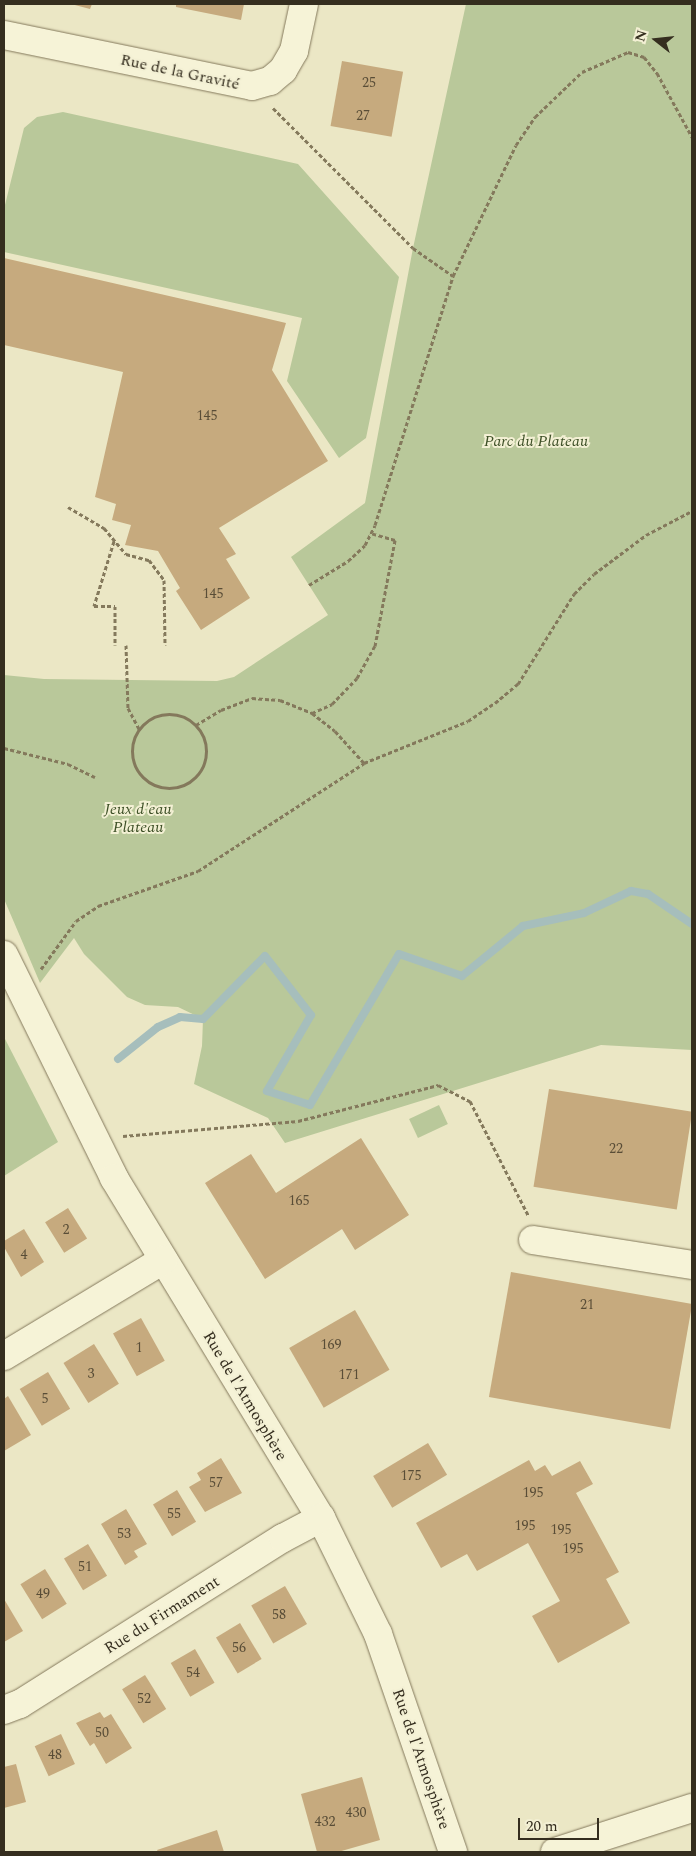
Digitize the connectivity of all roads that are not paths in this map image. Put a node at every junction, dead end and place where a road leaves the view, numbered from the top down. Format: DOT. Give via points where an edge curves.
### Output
graph roads {
  1 [pos="304,4"];
  2 [pos="4,35"];
  3 [pos="4,955"];
  4 [pos="533,1240"];
  5 [pos="163,1260"];
  6 [pos="692,1265"];
  7 [pos="4,1356"];
  8 [pos="321,1518"];
  9 [pos="4,1710"];
  10 [pos="692,1808"];
  11 [pos="454,1852"];
  12 [pos="555,1852"];
  1 -- 2 [label="street, Rue de la Gravité" via="294,51 283,70 270,81 252,86"];
  3 -- 5 [label="street, Rue de l'Atmosphère" via="94,1138"];
  4 -- 6 [label="street"];
  5 -- 7 [label="street"];
  5 -- 8 [label="street, Rue de l'Atmosphère"];
  8 -- 9 [label="street, Rue du Firmament" via="283,1538 20,1704"];
  8 -- 11 [label="street, Rue de l'Atmosphère" via="378,1634"];
  10 -- 12 [label="street"];
}
